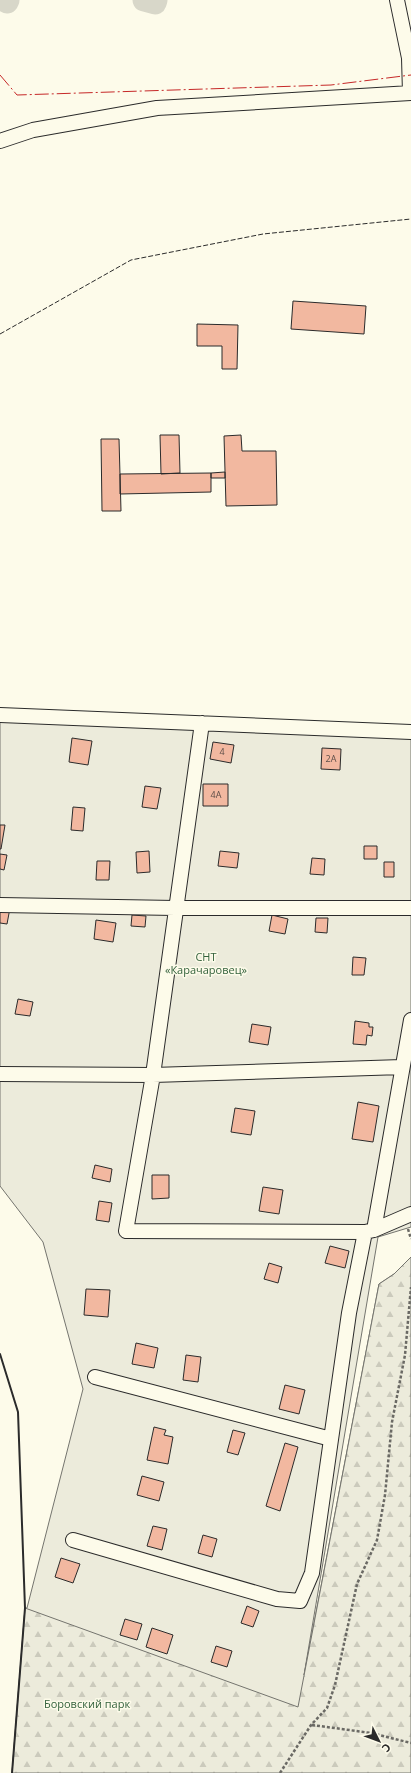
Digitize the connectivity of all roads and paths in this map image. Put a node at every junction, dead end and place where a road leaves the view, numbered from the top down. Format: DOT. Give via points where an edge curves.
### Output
graph roads {
  1 [pos="398,0"];
  2 [pos="411,93"];
  3 [pos="0,141"];
  4 [pos="0,715"];
  5 [pos="202,723"];
  6 [pos="411,732"];
  7 [pos="0,905"];
  8 [pos="175,908"];
  9 [pos="411,908"];
  10 [pos="411,1020"];
  11 [pos="411,1023"];
  12 [pos="402,1067"];
  13 [pos="0,1074"];
  14 [pos="153,1075"];
  15 [pos="411,1214"];
  16 [pos="370,1231"];
  17 [pos="411,1287"];
  18 [pos="95,1376"];
  19 [pos="331,1439"];
  20 [pos="73,1540"];
  21 [pos="311,1725"];
  22 [pos="411,1743"];
  23 [pos="280,1773"];
  1 -- 2 [label="street" via="409,58"];
  2 -- 3 [label="street" via="157,108 33,130"];
  4 -- 5 [label="street"];
  5 -- 6 [label="street"];
  5 -- 8 [label="street"];
  7 -- 8 [label="street"];
  8 -- 9 [label="street"];
  8 -- 14 [label="street"];
  10 -- 11 [label="street"];
  11 -- 12 [label="street"];
  12 -- 14 [label="street"];
  12 -- 16 [label="street"];
  13 -- 14 [label="street"];
  14 -- 16 [label="street" via="126,1230"];
  15 -- 16 [label="street"];
  16 -- 19 [label="street" via="349,1313"];
  17 -- 21 [label="path" via="405,1355 392,1422 385,1495 377,1540 357,1584 335,1685 327,1708"];
  18 -- 19 [label="street"];
  19 -- 20 [label="street" via="312,1573 300,1601 277,1599"];
  21 -- 22 [label="path" via="371,1733"];
  21 -- 23 [label="path"];
}
